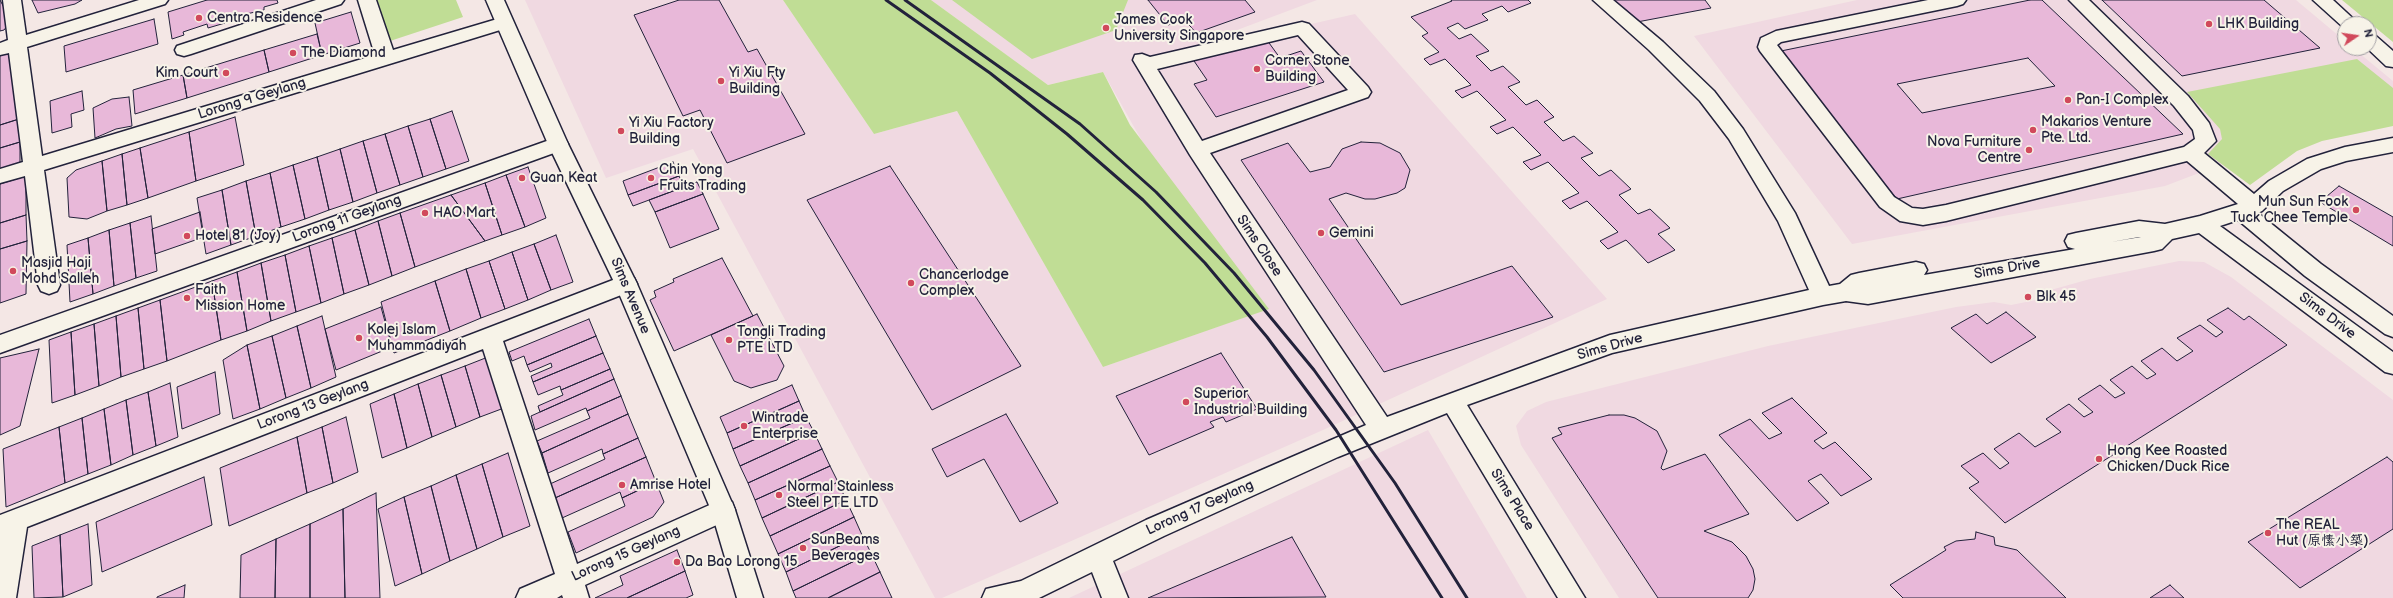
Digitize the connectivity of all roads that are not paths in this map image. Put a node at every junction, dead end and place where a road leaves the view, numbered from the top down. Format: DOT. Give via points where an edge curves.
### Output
graph roads {
  1 [pos="12,0"];
  2 [pos="159,0"];
  3 [pos="335,0"];
  4 [pos="367,0"];
  5 [pos="495,0"];
  6 [pos="1602,0"];
  7 [pos="1956,0"];
  8 [pos="2078,0"];
  9 [pos="2322,0"];
  10 [pos="2341,16"];
  11 [pos="504,23"];
  12 [pos="9,47"];
  13 [pos="2377,47"];
  14 [pos="184,50"];
  15 [pos="386,59"];
  16 [pos="2393,61"];
  17 [pos="558,144"];
  18 [pos="2393,145"];
  19 [pos="1197,150"];
  20 [pos="2190,153"];
  21 [pos="32,166"];
  22 [pos="0,176"];
  23 [pos="2248,209"];
  24 [pos="2202,224"];
  25 [pos="626,284"];
  26 [pos="49,285"];
  27 [pos="1823,296"];
  28 [pos="2393,328"];
  29 [pos="490,336"];
  30 [pos="0,344"];
  31 [pos="2393,365"];
  32 [pos="1452,401"];
  33 [pos="1382,429"];
  34 [pos="723,510"];
  35 [pos="7,523"];
  36 [pos="1098,556"];
  37 [pos="573,588"];
  38 [pos="1017,596"];
  39 [pos="3,598"];
  40 [pos="529,598"];
  41 [pos="750,598"];
  42 [pos="995,598"];
  43 [pos="1115,598"];
  44 [pos="1572,598"];
  1 -- 12 [label="street"];
  2 -- 12 [label="street"];
  3 -- 14 [label="street"];
  4 -- 15 [label="street"];
  5 -- 11 [label="street, Sims Avenue"];
  6 -- 27 [label="street" via="1656,46 1707,96 1736,134 1788,219"];
  7 -- 20 [label="street" via="1776,37 1768,42 1767,47 1888,202 1907,216 1923,218"];
  8 -- 20 [label="street" via="2181,101 2202,128 2206,141"];
  9 -- 10 [label="street"];
  11 -- 15 [label="street, Lorong 9 Geylang"];
  11 -- 17 [label="street, Sims Avenue"];
  12 -- 21 [label="street"];
  13 -- 16 [label="street"];
  15 -- 21 [label="street, Lorong 9 Geylang"];
  17 -- 25 [label="street, Sims Avenue"];
  17 -- 30 [label="street, Lorong 11 Geylang"];
  18 -- 23 [label="street" via="2345,154 2314,164 2276,186"];
  19 -- 19 [label="street, Sims Close" via="1144,63 1302,28 1361,92"];
  19 -- 33 [label="street, Sims Close"];
  20 -- 23 [label="street"];
  21 -- 22 [label="street, Lorong 9 Geylang"];
  21 -- 26 [label="street"];
  23 -- 24 [label="street, Sims Drive"];
  23 -- 28 [label="street, Sims Drive" via="2313,270"];
  24 -- 27 [label="street, Sims Drive" via="2165,232 2154,243 1868,295 1846,292"];
  24 -- 31 [label="street, Sims Drive"];
  25 -- 29 [label="street, Lorong 13 Geylang"];
  25 -- 34 [label="street, Sims Avenue"];
  27 -- 32 [label="street, Sims Drive" via="1610,344"];
  29 -- 35 [label="street, Lorong 13 Geylang"];
  29 -- 37 [label="street"];
  32 -- 33 [label="street, Sims Drive"];
  32 -- 44 [label="street, Sims Place"];
  33 -- 36 [label="street, Lorong 17 Geylang" via="1257,482"];
  34 -- 37 [label="street, Lorong 15 Geylang"];
  34 -- 41 [label="street, Sims Avenue"];
  35 -- 39 [label="street"];
  36 -- 38 [label="street, Lorong 17 Geylang"];
  36 -- 43 [label="street"];
  37 -- 40 [label="street, Lorong 15 Geylang"];
  38 -- 42 [label="street, Lorong 17 Geylang"];
}
